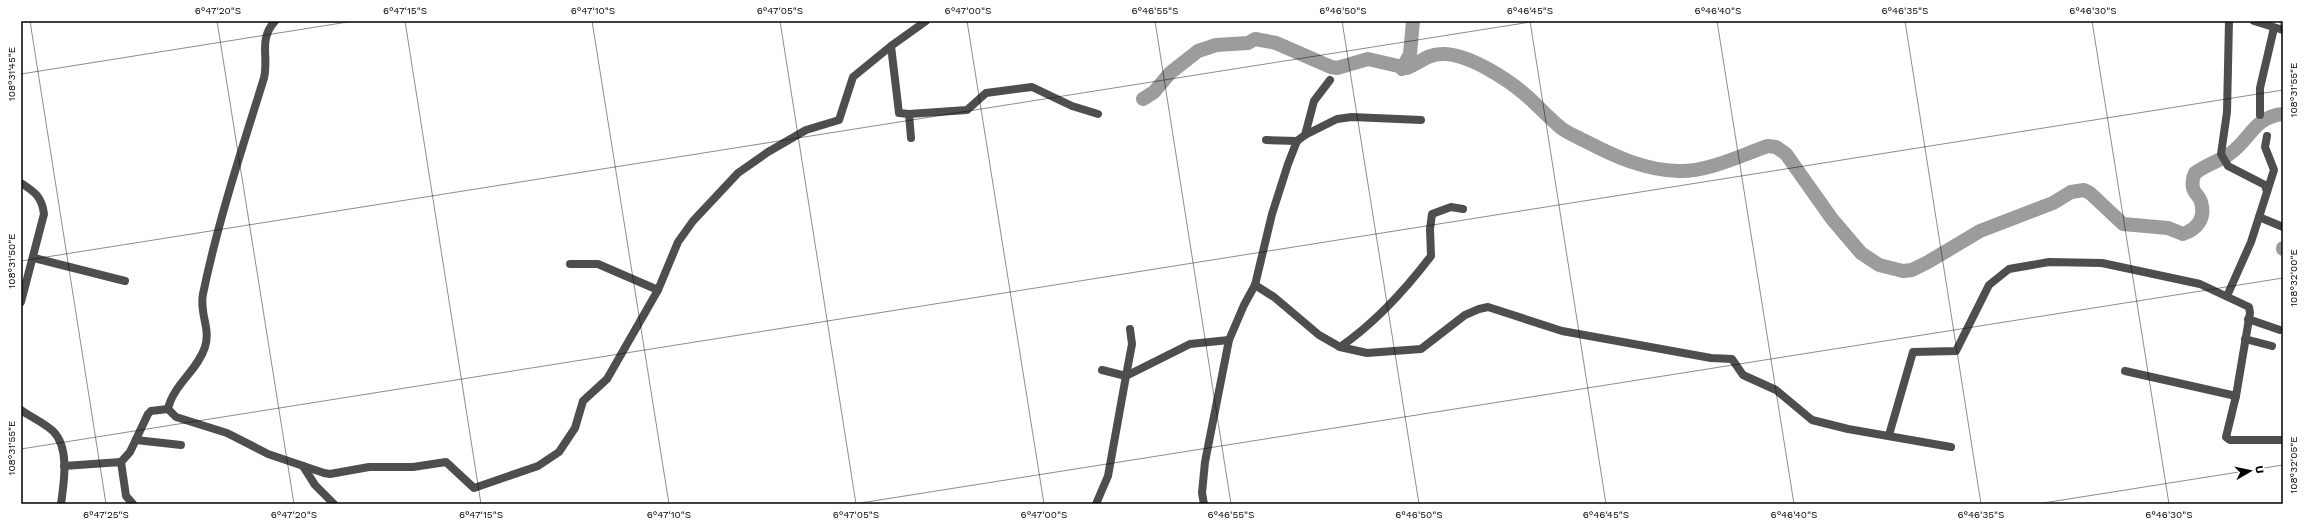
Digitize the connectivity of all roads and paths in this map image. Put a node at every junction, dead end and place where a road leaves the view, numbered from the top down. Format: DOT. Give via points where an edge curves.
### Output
graph roads {
  1 [pos="274,21"];
  2 [pos="926,21"];
  3 [pos="2229,21"];
  4 [pos="2254,21"];
  5 [pos="2274,28"];
  6 [pos="2283,30"];
  7 [pos="891,46"];
  8 [pos="1330,80"];
  9 [pos="909,114"];
  10 [pos="1098,114"];
  11 [pos="2260,115"];
  12 [pos="1421,120"];
  13 [pos="1305,135"];
  14 [pos="2267,136"];
  15 [pos="911,138"];
  16 [pos="1266,140"];
  17 [pos="1297,141"];
  18 [pos="21,183"];
  19 [pos="2268,192"];
  20 [pos="1463,209"];
  21 [pos="2259,217"];
  22 [pos="2283,227"];
  23 [pos="34,258"];
  24 [pos="570,264"];
  25 [pos="126,281"];
  26 [pos="1255,285"];
  27 [pos="658,290"];
  28 [pos="2227,296"];
  29 [pos="21,302"];
  30 [pos="2248,318"];
  31 [pos="1130,329"];
  32 [pos="2280,330"];
  33 [pos="2245,339"];
  34 [pos="1229,340"];
  35 [pos="2272,346"];
  36 [pos="1340,347"];
  37 [pos="1102,370"];
  38 [pos="2125,371"];
  39 [pos="1126,376"];
  40 [pos="2236,396"];
  41 [pos="168,409"];
  42 [pos="21,410"];
  43 [pos="1889,435"];
  44 [pos="136,440"];
  45 [pos="2283,440"];
  46 [pos="181,445"];
  47 [pos="1951,447"];
  48 [pos="122,462"];
  49 [pos="64,466"];
  50 [pos="303,466"];
  51 [pos="62,504"];
  52 [pos="133,504"];
  53 [pos="334,504"];
  54 [pos="1096,504"];
  55 [pos="1204,504"];
  1 -- 41 [label="street" via="266,33 267,60 264,78 218,230 203,295 201,306 208,333 206,343 202,354 171,398"];
  2 -- 7 [label="street"];
  3 -- 19 [label="street" via="2223,158 2236,170 2265,185"];
  4 -- 5 [label="street"];
  5 -- 6 [label="street"];
  5 -- 11 [label="street" via="2261,82"];
  7 -- 9 [label="street" via="898,111"];
  7 -- 27 [label="street" via="853,77 841,116 836,122 806,130 768,152 738,174 712,200 678,242"];
  8 -- 13 [label="street" via="1314,101"];
  9 -- 10 [label="street" via="967,110 986,93 1032,87 1072,106"];
  9 -- 15 [label="street"];
  12 -- 13 [label="street" via="1352,117 1337,119"];
  13 -- 17 [label="street"];
  14 -- 19 [label="street" via="2265,147 2274,170"];
  16 -- 17 [label="street"];
  17 -- 26 [label="street" via="1272,214"];
  18 -- 23 [label="street" via="38,194 44,207"];
  19 -- 21 [label="street"];
  20 -- 36 [label="street" via="1451,207 1432,214 1431,256 1385,310"];
  21 -- 22 [label="street"];
  21 -- 28 [label="street"];
  23 -- 25 [label="street"];
  23 -- 29 [label="street"];
  24 -- 27 [label="street" via="598,264"];
  26 -- 34 [label="street"];
  26 -- 36 [label="street" via="1274,297 1319,335"];
  27 -- 50 [label="street" via="604,384 589,394 584,401 570,439 560,452 546,461 474,488 446,462 369,467 330,474"];
  28 -- 30 [label="street" via="2248,307"];
  28 -- 43 [label="street" via="2200,284 2102,262 2049,262 2009,269 1989,285 1956,351 1913,352"];
  30 -- 32 [label="street"];
  30 -- 33 [label="street"];
  31 -- 39 [label="street" via="1132,344"];
  33 -- 35 [label="street"];
  33 -- 40 [label="street"];
  34 -- 39 [label="street" via="1190,344"];
  34 -- 55 [label="street" via="1205,462 1202,493"];
  36 -- 43 [label="street" via="1367,353 1421,349 1466,315 1488,307 1562,331 1711,358 1728,358 1736,362 1743,375 1776,390 1812,420"];
  37 -- 39 [label="street"];
  38 -- 40 [label="street"];
  39 -- 54 [label="street" via="1108,476"];
  40 -- 45 [label="street" via="2226,434 2228,439"];
  41 -- 44 [label="street" via="148,414"];
  41 -- 50 [label="street" via="176,416 227,433 268,454"];
  42 -- 49 [label="street" via="52,430 62,451"];
  43 -- 47 [label="street"];
  44 -- 46 [label="street"];
  44 -- 48 [label="street"];
  48 -- 49 [label="street"];
  48 -- 52 [label="street" via="126,496"];
  49 -- 51 [label="street"];
  50 -- 53 [label="street" via="315,484"];
}
